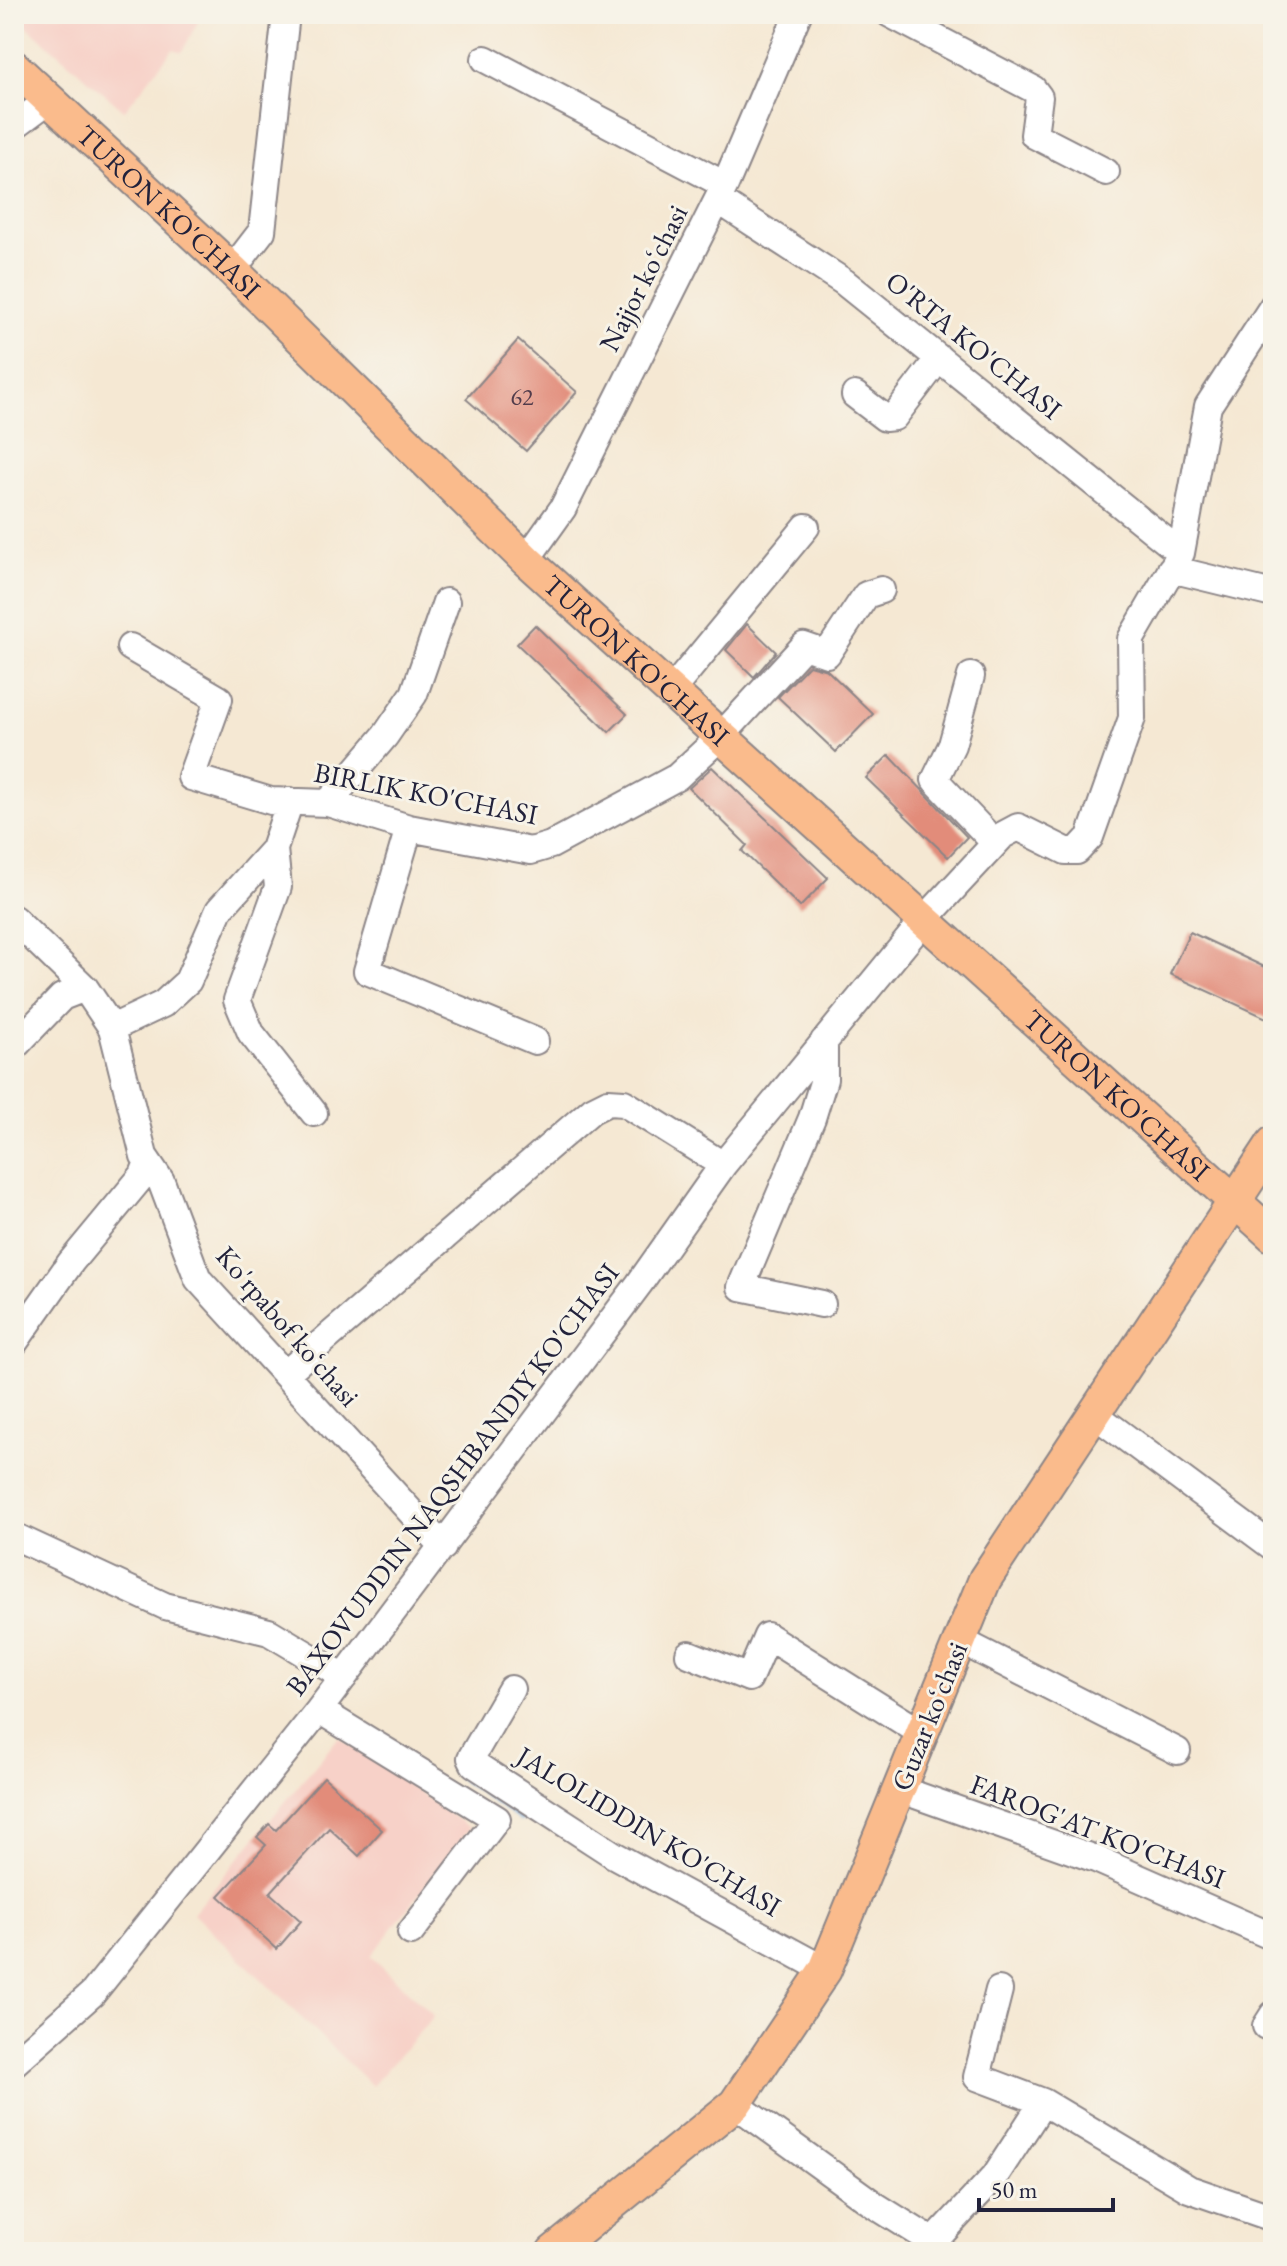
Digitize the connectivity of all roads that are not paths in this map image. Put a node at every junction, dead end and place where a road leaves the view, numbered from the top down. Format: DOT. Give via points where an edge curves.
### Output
graph roads {
  1 [pos="286,14"];
  2 [pos="798,14"];
  3 [pos="890,14"];
  4 [pos="485,59"];
  5 [pos="14,67"];
  6 [pos="49,100"];
  7 [pos="14,126"];
  8 [pos="1106,172"];
  9 [pos="722,192"];
  10 [pos="232,270"];
  11 [pos="1273,306"];
  12 [pos="939,358"];
  13 [pos="855,395"];
  14 [pos="806,527"];
  15 [pos="526,560"];
  16 [pos="1176,561"];
  17 [pos="881,590"];
  18 [pos="1273,594"];
  19 [pos="446,602"];
  20 [pos="130,647"];
  21 [pos="971,676"];
  22 [pos="671,691"];
  23 [pos="721,736"];
  24 [pos="290,801"];
  25 [pos="328,803"];
  26 [pos="409,828"];
  27 [pos="995,843"];
  28 [pos="274,849"];
  29 [pos="14,919"];
  30 [pos="925,919"];
  31 [pos="85,988"];
  32 [pos="112,1028"];
  33 [pos="535,1041"];
  34 [pos="824,1041"];
  35 [pos="14,1047"];
  36 [pos="314,1113"];
  37 [pos="1273,1143"];
  38 [pos="148,1162"];
  39 [pos="723,1165"];
  40 [pos="1235,1201"];
  41 [pos="1273,1236"];
  42 [pos="822,1304"];
  43 [pos="14,1343"];
  44 [pos="285,1374"];
  45 [pos="1094,1414"];
  46 [pos="14,1536"];
  47 [pos="443,1547"];
  48 [pos="1273,1547"];
  49 [pos="959,1640"];
  50 [pos="689,1654"];
  51 [pos="344,1677"];
  52 [pos="511,1689"];
  53 [pos="319,1710"];
  54 [pos="920,1732"];
  55 [pos="1177,1751"];
  56 [pos="899,1789"];
  57 [pos="411,1932"];
  58 [pos="1273,1937"];
  59 [pos="825,1970"];
  60 [pos="999,1990"];
  61 [pos="14,2063"];
  62 [pos="1043,2102"];
  63 [pos="735,2104"];
  64 [pos="1273,2218"];
  65 [pos="929,2248"];
  66 [pos="553,2252"];
  1 -- 10 [label="street" via="262,231"];
  2 -- 9 [label="street, Najjor koʻchasi"];
  3 -- 8 [label="street" via="1033,89 1039,97 1034,135"];
  4 -- 9 [label="street, O'RTA KO'CHASI"];
  5 -- 6 [label="main road, TURON KO'CHASI"];
  6 -- 7 [label="street"];
  6 -- 10 [label="main road, TURON KO'CHASI"];
  9 -- 12 [label="street, O'RTA KO'CHASI"];
  9 -- 15 [label="street, Najjor koʻchasi" via="563,508"];
  10 -- 15 [label="main road, TURON KO'CHASI"];
  11 -- 16 [label="street" via="1208,406"];
  12 -- 13 [label="street" via="894,417 885,418"];
  12 -- 16 [label="street, O'RTA KO'CHASI"];
  14 -- 22 [label="street"];
  15 -- 22 [label="main road, TURON KO'CHASI"];
  16 -- 18 [label="street"];
  16 -- 27 [label="street" via="1131,639 1132,718 1090,837 1077,851 1066,851 1018,827"];
  17 -- 23 [label="street, BIRLIK KO'CHASI" via="866,595 827,654 804,646"];
  19 -- 25 [label="street" via="414,694"];
  20 -- 24 [label="street" via="219,699 191,777 271,801"];
  21 -- 27 [label="street" via="952,745 935,780"];
  22 -- 23 [label="main road, TURON KO'CHASI"];
  23 -- 26 [label="street, BIRLIK KO'CHASI" via="664,786 543,849"];
  23 -- 30 [label="main road, TURON KO'CHASI"];
  24 -- 25 [label="street, BIRLIK KO'CHASI"];
  24 -- 28 [label="street, BIRLIK KO'CHASI"];
  25 -- 26 [label="street, BIRLIK KO'CHASI"];
  26 -- 33 [label="street" via="367,971"];
  27 -- 30 [label="street, BAXOVUDDIN NAQSHBANDIY KO'CHASI"];
  28 -- 32 [label="street, BIRLIK KO'CHASI" via="219,910 188,981 163,1004"];
  28 -- 36 [label="street" via="278,887 237,1000 251,1033"];
  29 -- 31 [label="street, Ko'rpabof koʻchasi"];
  30 -- 34 [label="street, BAXOVUDDIN NAQSHBANDIY KO'CHASI"];
  30 -- 40 [label="main road, TURON KO'CHASI"];
  31 -- 32 [label="street, Ko'rpabof koʻchasi"];
  31 -- 35 [label="street" via="62,997"];
  32 -- 38 [label="street, Ko'rpabof koʻchasi"];
  34 -- 39 [label="street, BAXOVUDDIN NAQSHBANDIY KO'CHASI"];
  34 -- 42 [label="street" via="824,1079 812,1118 741,1287"];
  37 -- 40 [label="main road, Guzar koʻchasi"];
  38 -- 43 [label="street"];
  38 -- 44 [label="street, Ko'rpabof koʻchasi" via="161,1181 198,1279"];
  39 -- 44 [label="street" via="624,1103 608,1102 592,1110"];
  39 -- 47 [label="street, BAXOVUDDIN NAQSHBANDIY KO'CHASI"];
  40 -- 41 [label="main road, TURON KO'CHASI"];
  40 -- 45 [label="main road, Guzar koʻchasi"];
  44 -- 47 [label="street, Ko'rpabof koʻchasi"];
  45 -- 48 [label="street"];
  45 -- 49 [label="main road, Guzar koʻchasi" via="985,1579"];
  46 -- 51 [label="street" via="165,1606 269,1632"];
  47 -- 51 [label="street, BAXOVUDDIN NAQSHBANDIY KO'CHASI"];
  49 -- 54 [label="main road, Guzar koʻchasi"];
  49 -- 55 [label="street"];
  50 -- 54 [label="street" via="749,1678 767,1636"];
  51 -- 53 [label="street, BAXOVUDDIN NAQSHBANDIY KO'CHASI"];
  52 -- 59 [label="street, JALOLIDDIN KO'CHASI" via="471,1758 474,1764 614,1855"];
  53 -- 57 [label="street" via="497,1819"];
  53 -- 61 [label="street, BAXOVUDDIN NAQSHBANDIY KO'CHASI" via="93,1993"];
  54 -- 56 [label="main road, Guzar koʻchasi"];
  56 -- 58 [label="street, FAROG'AT KO'CHASI" via="1096,1859"];
  56 -- 59 [label="main road, Guzar koʻchasi"];
  59 -- 63 [label="main road, Guzar koʻchasi"];
  60 -- 62 [label="street" via="977,2077"];
  62 -- 64 [label="street" via="1189,2189"];
  62 -- 65 [label="street" via="995,2176"];
  63 -- 65 [label="street"];
  63 -- 66 [label="main road, Guzar koʻchasi"];
}
